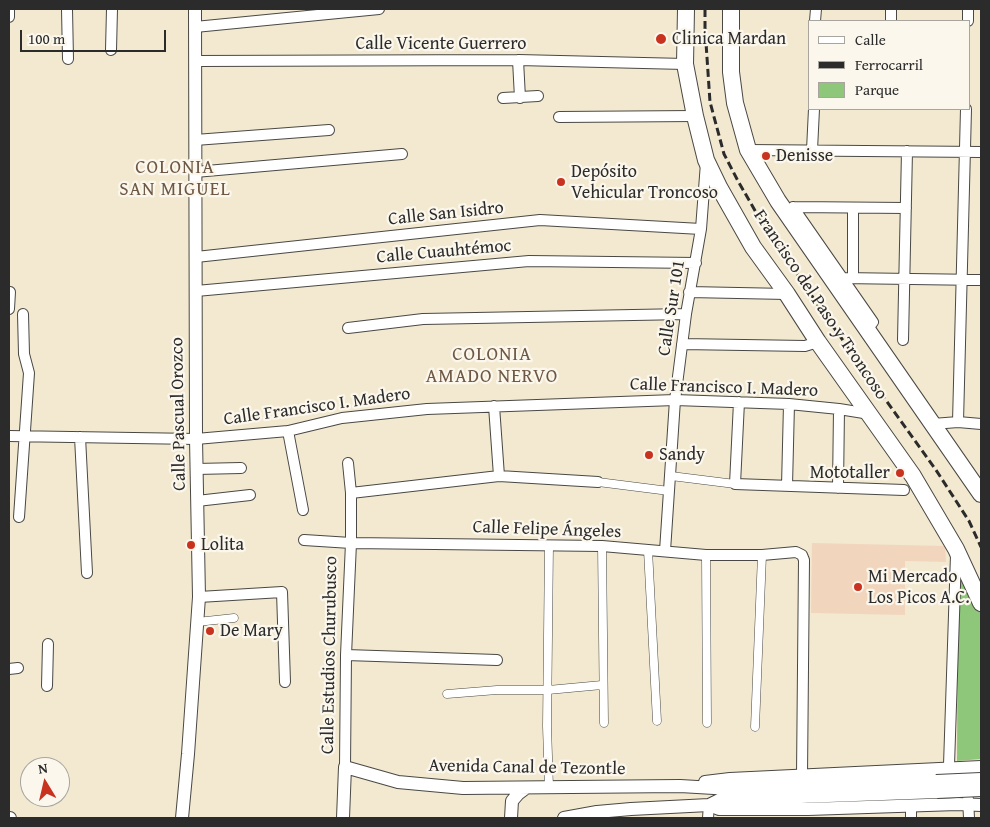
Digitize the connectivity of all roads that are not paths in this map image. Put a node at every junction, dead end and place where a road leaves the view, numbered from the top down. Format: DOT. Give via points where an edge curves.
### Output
graph roads {
  1 [pos="9,9"];
  2 [pos="66,9"];
  3 [pos="112,9"];
  4 [pos="195,9"];
  5 [pos="379,9"];
  6 [pos="686,9"];
  7 [pos="732,9"];
  8 [pos="9,17"];
  9 [pos="195,27"];
  10 [pos="111,50"];
  11 [pos="68,59"];
  12 [pos="518,60"];
  13 [pos="196,61"];
  14 [pos="685,64"];
  15 [pos="538,96"];
  16 [pos="503,98"];
  17 [pos="520,98"];
  18 [pos="814,110"];
  19 [pos="966,110"];
  20 [pos="695,116"];
  21 [pos="559,117"];
  22 [pos="328,130"];
  23 [pos="195,140"];
  24 [pos="748,150"];
  25 [pos="812,150"];
  26 [pos="907,151"];
  27 [pos="965,152"];
  28 [pos="981,152"];
  29 [pos="402,154"];
  30 [pos="706,160"];
  31 [pos="195,172"];
  32 [pos="853,208"];
  33 [pos="906,208"];
  34 [pos="701,229"];
  35 [pos="812,244"];
  36 [pos="196,257"];
  37 [pos="696,263"];
  38 [pos="842,278"];
  39 [pos="854,278"];
  40 [pos="904,278"];
  41 [pos="962,280"];
  42 [pos="981,280"];
  43 [pos="196,291"];
  44 [pos="10,292"];
  45 [pos="690,292"];
  46 [pos="787,294"];
  47 [pos="9,309"];
  48 [pos="23,314"];
  49 [pos="686,314"];
  50 [pos="348,328"];
  51 [pos="867,330"];
  52 [pos="903,340"];
  53 [pos="818,342"];
  54 [pos="682,344"];
  55 [pos="675,400"];
  56 [pos="739,402"];
  57 [pos="789,404"];
  58 [pos="494,406"];
  59 [pos="839,409"];
  60 [pos="870,414"];
  61 [pos="958,422"];
  62 [pos="933,424"];
  63 [pos="981,424"];
  64 [pos="288,431"];
  65 [pos="9,436"];
  66 [pos="24,437"];
  67 [pos="80,438"];
  68 [pos="196,439"];
  69 [pos="348,464"];
  70 [pos="196,468"];
  71 [pos="241,468"];
  72 [pos="500,476"];
  73 [pos="671,476"];
  74 [pos="598,482"];
  75 [pos="735,484"];
  76 [pos="787,486"];
  77 [pos="838,488"];
  78 [pos="904,490"];
  79 [pos="669,491"];
  80 [pos="351,493"];
  81 [pos="981,494"];
  82 [pos="250,495"];
  83 [pos="197,501"];
  84 [pos="303,510"];
  85 [pos="19,517"];
  86 [pos="304,540"];
  87 [pos="351,543"];
  88 [pos="550,545"];
  89 [pos="602,546"];
  90 [pos="956,549"];
  91 [pos="648,550"];
  92 [pos="665,551"];
  93 [pos="762,554"];
  94 [pos="706,555"];
  95 [pos="87,573"];
  96 [pos="199,596"];
  97 [pos="981,602"];
  98 [pos="234,618"];
  99 [pos="197,622"];
  100 [pos="48,644"];
  101 [pos="346,655"];
  102 [pos="497,660"];
  103 [pos="285,682"];
  104 [pos="602,685"];
  105 [pos="47,686"];
  106 [pos="548,690"];
  107 [pos="447,694"];
  108 [pos="656,721"];
  109 [pos="604,723"];
  110 [pos="707,723"];
  111 [pos="755,727"];
  112 [pos="345,767"];
  113 [pos="981,767"];
  114 [pos="957,768"];
  115 [pos="802,775"];
  116 [pos="981,779"];
  117 [pos="680,786"];
  118 [pos="937,786"];
  119 [pos="526,788"];
  120 [pos="549,788"];
  121 [pos="981,792"];
  122 [pos="969,805"];
  123 [pos="709,812"];
  124 [pos="911,812"];
  125 [pos="657,813"];
  126 [pos="859,813"];
  127 [pos="758,814"];
  128 [pos="808,814"];
  129 [pos="597,815"];
  130 [pos="182,818"];
  131 [pos="343,818"];
  132 [pos="511,818"];
  133 [pos="564,818"];
  134 [pos="969,818"];
  1 -- 8 [label="street"];
  2 -- 11 [label="street"];
  3 -- 10 [label="street"];
  4 -- 9 [label="street, Calle Pascual Orozco"];
  5 -- 9 [label="street"];
  6 -- 14 [label="main road, Francisco del Paso y Troncoso"];
  7 -- 24 [label="main road, Francisco del Paso y Troncoso" via="731,72 735,103"];
  9 -- 13 [label="street, Calle Pascual Orozco"];
  12 -- 13 [label="street, Calle Vicente Guerrero"];
  12 -- 14 [label="street, Calle Vicente Guerrero"];
  12 -- 17 [label="street"];
  13 -- 23 [label="street, Calle Pascual Orozco"];
  14 -- 20 [label="main road, Francisco del Paso y Troncoso"];
  15 -- 17 [label="street"];
  16 -- 17 [label="street"];
  18 -- 25 [label="street"];
  19 -- 27 [label="street"];
  20 -- 21 [label="street"];
  20 -- 30 [label="main road, Francisco del Paso y Troncoso"];
  22 -- 23 [label="street"];
  23 -- 31 [label="street, Calle Pascual Orozco"];
  24 -- 25 [label="street"];
  24 -- 35 [label="main road, Francisco del Paso y Troncoso" via="778,201"];
  25 -- 26 [label="street"];
  26 -- 27 [label="street"];
  26 -- 33 [label="street"];
  27 -- 28 [label="street"];
  27 -- 41 [label="street"];
  29 -- 31 [label="street"];
  30 -- 34 [label="street, Calle Sur 101"];
  30 -- 46 [label="main road, Francisco del Paso y Troncoso" via="753,247"];
  31 -- 36 [label="street, Calle Pascual Orozco"];
  32 -- 33 [label="street"];
  32 -- 35 [label="street" via="793,207"];
  32 -- 39 [label="street"];
  33 -- 40 [label="street"];
  34 -- 36 [label="street, Calle San Isidro" via="540,220"];
  34 -- 37 [label="street, Calle Sur 101"];
  35 -- 38 [label="street"];
  35 -- 51 [label="main road, Francisco del Paso y Troncoso"];
  36 -- 43 [label="street, Calle Pascual Orozco"];
  37 -- 43 [label="street, Calle Cuauhtémoc" via="529,261"];
  37 -- 45 [label="street, Calle Sur 101"];
  38 -- 39 [label="street"];
  38 -- 51 [label="street" via="872,322"];
  39 -- 40 [label="street"];
  40 -- 41 [label="street"];
  40 -- 52 [label="street"];
  41 -- 42 [label="street"];
  41 -- 61 [label="street"];
  43 -- 68 [label="street, Calle Pascual Orozco"];
  44 -- 47 [label="street"];
  45 -- 46 [label="street"];
  45 -- 49 [label="street, Calle Sur 101"];
  46 -- 53 [label="main road, Francisco del Paso y Troncoso"];
  48 -- 66 [label="street" via="24,354 29,373"];
  49 -- 50 [label="street" via="423,319"];
  49 -- 54 [label="street, Calle Sur 101"];
  51 -- 62 [label="main road, Francisco del Paso y Troncoso"];
  53 -- 54 [label="street" via="805,346"];
  53 -- 60 [label="main road, Francisco del Paso y Troncoso"];
  54 -- 55 [label="street, Calle Sur 101"];
  55 -- 56 [label="street, Calle Francisco I. Madero"];
  55 -- 58 [label="street, Calle Francisco I. Madero"];
  55 -- 73 [label="street, Calle Sur 101"];
  56 -- 57 [label="street, Calle Francisco I. Madero"];
  56 -- 75 [label="street"];
  57 -- 59 [label="street, Calle Francisco I. Madero"];
  57 -- 76 [label="street"];
  58 -- 64 [label="street, Calle Francisco I. Madero" via="376,413"];
  58 -- 72 [label="street"];
  59 -- 60 [label="street, Calle Francisco I. Madero"];
  59 -- 77 [label="street"];
  60 -- 90 [label="main road, Francisco del Paso y Troncoso" via="913,476"];
  61 -- 62 [label="street"];
  61 -- 63 [label="street"];
  62 -- 81 [label="main road, Francisco del Paso y Troncoso"];
  64 -- 68 [label="street, Calle Francisco I. Madero"];
  64 -- 84 [label="street"];
  65 -- 66 [label="street, Calle Francisco I. Madero"];
  66 -- 67 [label="street, Calle Francisco I. Madero"];
  66 -- 85 [label="street"];
  67 -- 68 [label="street, Calle Francisco I. Madero"];
  67 -- 95 [label="street"];
  68 -- 70 [label="street, Calle Pascual Orozco"];
  69 -- 80 [label="street, Calle Estudios Churubusco"];
  70 -- 71 [label="street"];
  70 -- 83 [label="street, Calle Pascual Orozco"];
  72 -- 74 [label="street"];
  72 -- 80 [label="street"];
  73 -- 75 [label="street"];
  73 -- 79 [label="street, Calle Sur 101"];
  74 -- 79 [label="street"];
  75 -- 76 [label="street"];
  76 -- 77 [label="street"];
  77 -- 78 [label="street"];
  79 -- 92 [label="street, Calle Sur 101"];
  80 -- 87 [label="street, Calle Estudios Churubusco"];
  82 -- 83 [label="street"];
  83 -- 96 [label="street, Calle Pascual Orozco"];
  86 -- 87 [label="street, Calle Felipe Ángeles"];
  87 -- 88 [label="street, Calle Felipe Ángeles"];
  87 -- 101 [label="street, Calle Estudios Churubusco"];
  88 -- 89 [label="street, Calle Felipe Ángeles"];
  88 -- 106 [label="street"];
  89 -- 91 [label="street, Calle Felipe Ángeles"];
  89 -- 104 [label="street"];
  90 -- 97 [label="main road, Francisco del Paso y Troncoso"];
  90 -- 114 [label="street"];
  91 -- 92 [label="street, Calle Felipe Ángeles"];
  91 -- 108 [label="street"];
  92 -- 94 [label="street, Calle Felipe Ángeles"];
  93 -- 94 [label="street, Calle Felipe Ángeles"];
  93 -- 111 [label="street"];
  93 -- 115 [label="street, Calle Felipe Ángeles" via="796,552 804,560"];
  94 -- 110 [label="street"];
  96 -- 99 [label="street, Calle Pascual Orozco"];
  96 -- 103 [label="street" via="282,592"];
  98 -- 99 [label="street"];
  99 -- 130 [label="street, Calle Pascual Orozco"];
  100 -- 105 [label="street"];
  101 -- 102 [label="street"];
  101 -- 112 [label="street, Calle Estudios Churubusco"];
  104 -- 106 [label="street"];
  104 -- 109 [label="street"];
  106 -- 107 [label="street"];
  106 -- 120 [label="street"];
  112 -- 119 [label="street, Avenida Canal de Tezontle" via="398,782 444,787"];
  112 -- 131 [label="street, Calle Estudios Churubusco"];
  113 -- 114 [label="street, Avenida Canal de Tezontle"];
  113 -- 121 [label="street"];
  114 -- 115 [label="street, Avenida Canal de Tezontle"];
  114 -- 122 [label="street"];
  115 -- 117 [label="street, Avenida Canal de Tezontle"];
  116 -- 118 [label="street, Avenida Canal de Tezontle, bridge"];
  117 -- 118 [label="street, Avenida Canal de Tezontle" via="731,790"];
  117 -- 120 [label="street, Avenida Canal de Tezontle"];
  118 -- 121 [label="street, Avenida Canal de Tezontle, bridge"];
  118 -- 123 [label="street, Avenida Canal de Tezontle" via="720,800"];
  119 -- 120 [label="street, Avenida Canal de Tezontle"];
  119 -- 132 [label="street" via="512,801"];
  122 -- 124 [label="street, Avenida Canal de Tezontle"];
  122 -- 134 [label="street"];
  123 -- 125 [label="street, Avenida Canal de Tezontle"];
  123 -- 127 [label="street, Avenida Canal de Tezontle" via="719,809"];
  124 -- 126 [label="street, Avenida Canal de Tezontle"];
  125 -- 129 [label="street, Avenida Canal de Tezontle"];
  126 -- 128 [label="street, Avenida Canal de Tezontle"];
  127 -- 128 [label="street, Avenida Canal de Tezontle"];
  129 -- 133 [label="street, Avenida Canal de Tezontle"];
}
